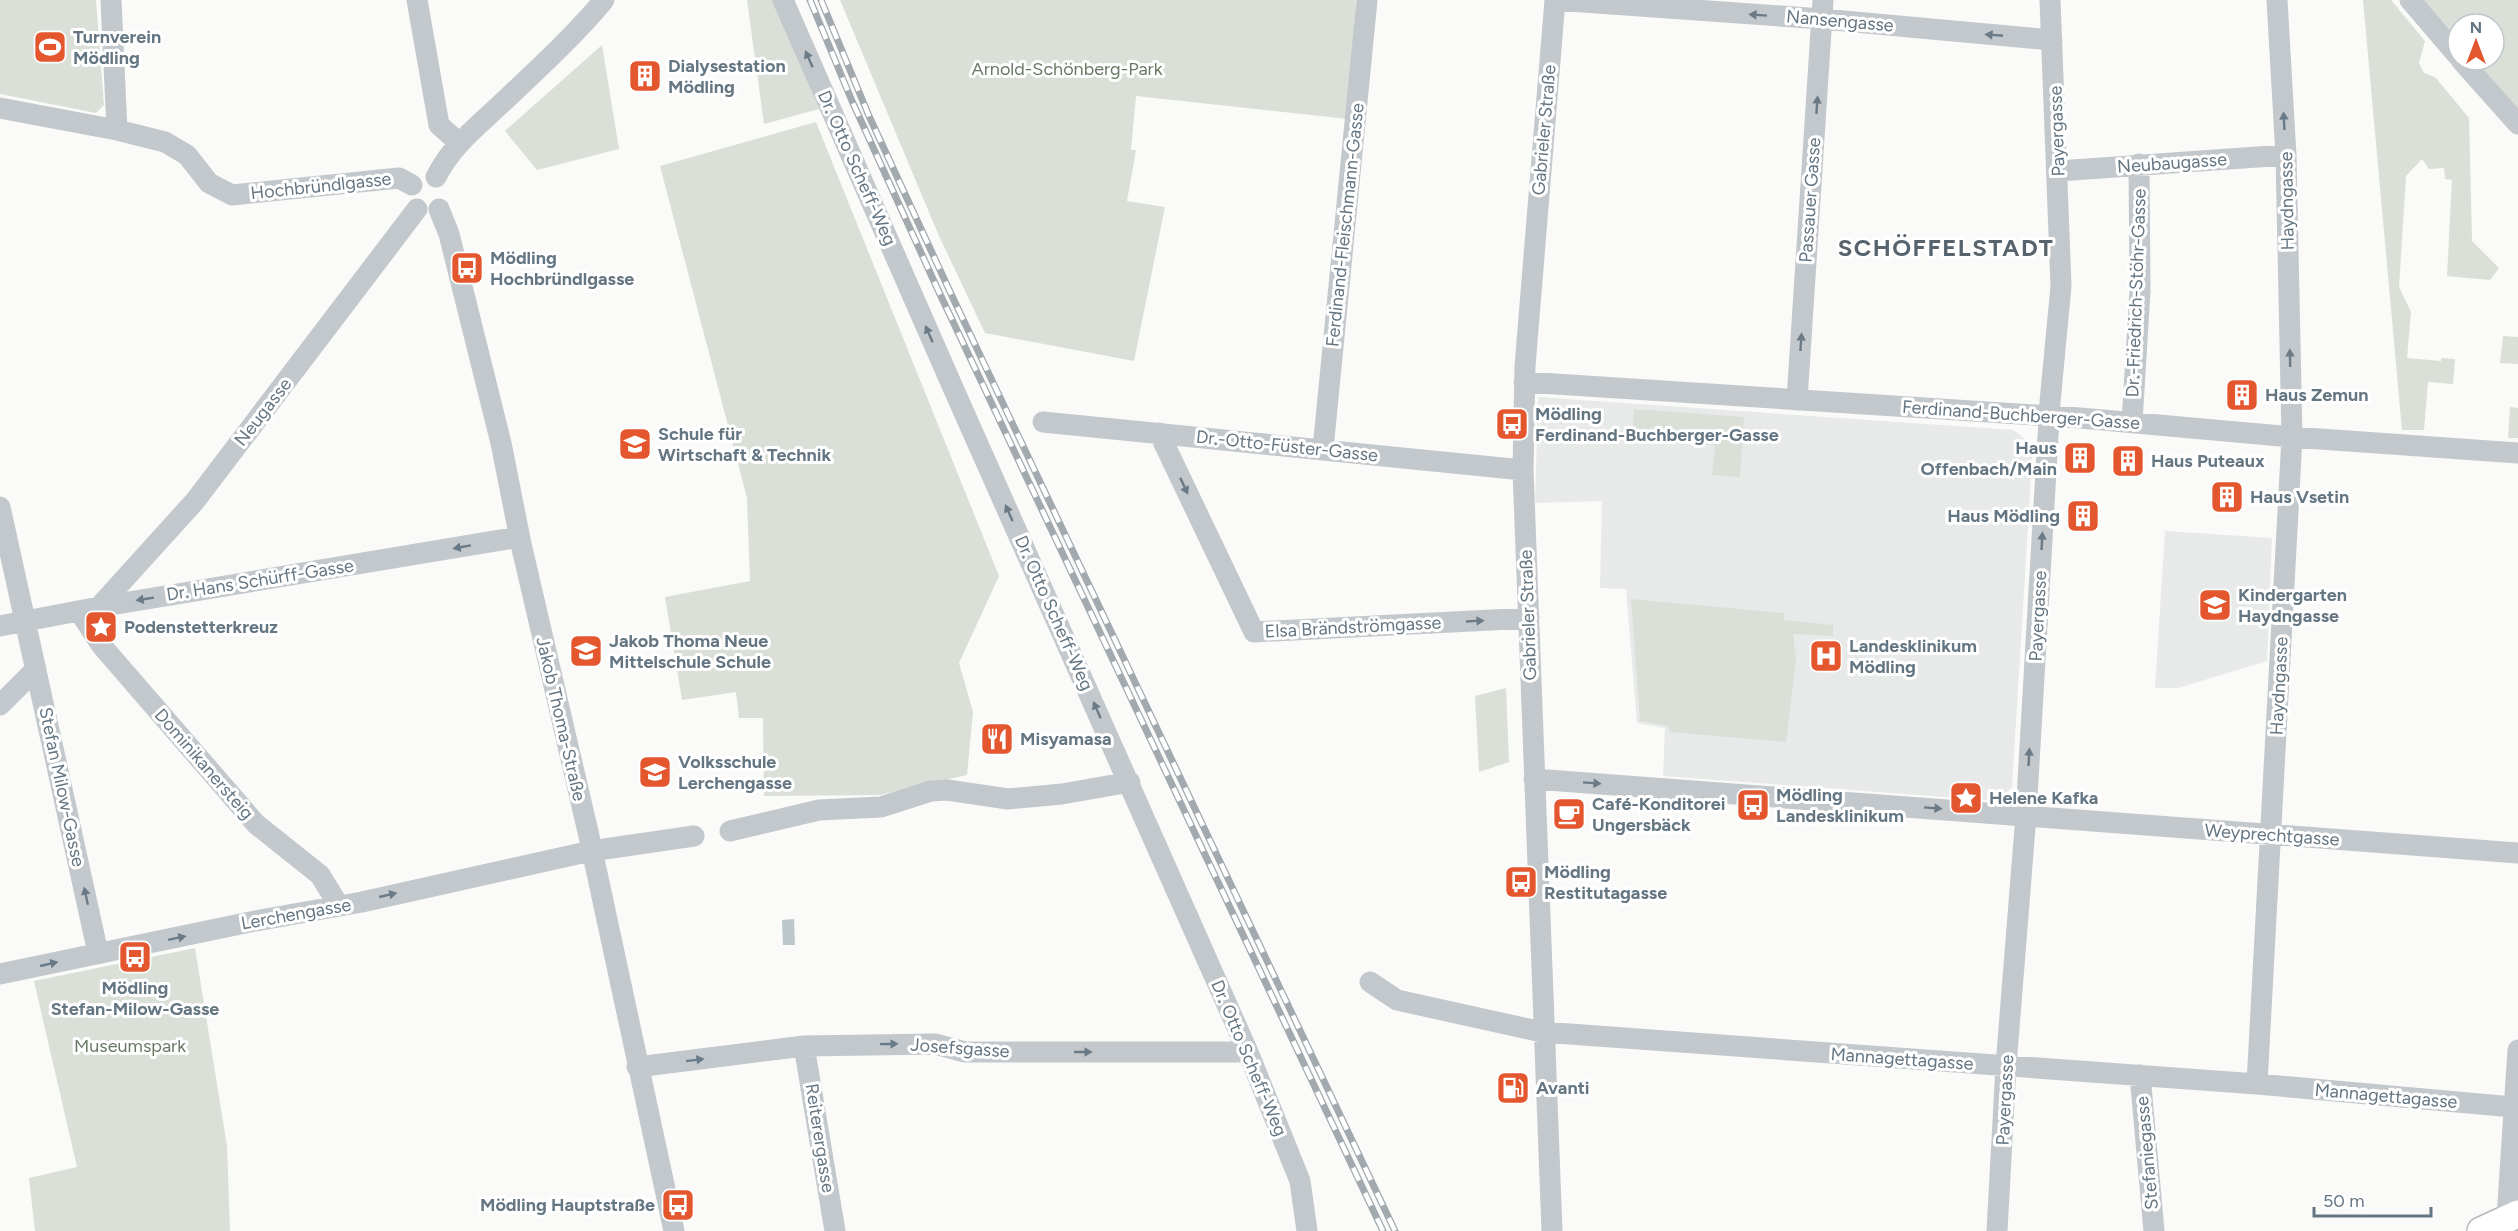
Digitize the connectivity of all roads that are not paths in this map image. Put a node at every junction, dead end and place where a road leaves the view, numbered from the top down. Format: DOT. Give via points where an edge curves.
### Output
graph roads {
  1 [pos="111,0"];
  2 [pos="417,0"];
  3 [pos="604,0"];
  4 [pos="783,0"];
  5 [pos="1367,0"];
  6 [pos="1555,0"];
  7 [pos="2050,0"];
  8 [pos="2277,0"];
  9 [pos="2410,0"];
  10 [pos="1823,10"];
  11 [pos="2052,40"];
  12 [pos="2446,42"];
  13 [pos="2472,72"];
  14 [pos="0,108"];
  15 [pos="2518,124"];
  16 [pos="117,130"];
  17 [pos="458,142"];
  18 [pos="2286,155"];
  19 [pos="2139,164"];
  20 [pos="2058,171"];
  21 [pos="436,177"];
  22 [pos="412,185"];
  23 [pos="428,209"];
  24 [pos="1524,382"];
  25 [pos="1797,400"];
  26 [pos="2050,417"];
  27 [pos="1047,422"];
  28 [pos="2132,422"];
  29 [pos="1159,433"];
  30 [pos="2292,437"];
  31 [pos="1323,449"];
  32 [pos="2518,453"];
  33 [pos="1522,470"];
  34 [pos="0,507"];
  35 [pos="519,537"];
  36 [pos="89,609"];
  37 [pos="1529,618"];
  38 [pos="25,621"];
  39 [pos="0,626"];
  40 [pos="36,669"];
  41 [pos="0,705"];
  42 [pos="1533,779"];
  43 [pos="1130,782"];
  44 [pos="2026,815"];
  45 [pos="730,831"];
  46 [pos="2271,835"];
  47 [pos="694,837"];
  48 [pos="591,851"];
  49 [pos="2518,853"];
  50 [pos="339,906"];
  51 [pos="99,953"];
  52 [pos="0,975"];
  53 [pos="1370,982"];
  54 [pos="1542,1032"];
  55 [pos="804,1046"];
  56 [pos="2518,1050"];
  57 [pos="1248,1052"];
  58 [pos="2006,1066"];
  59 [pos="637,1067"];
  60 [pos="2140,1076"];
  61 [pos="2257,1084"];
  62 [pos="2513,1107"];
  63 [pos="2513,1216"];
  64 [pos="674,1231"];
  65 [pos="835,1231"];
  66 [pos="1307,1231"];
  67 [pos="1552,1231"];
  68 [pos="1997,1231"];
  69 [pos="2154,1231"];
  70 [pos="2481,1231"];
  1 -- 16 [label="street"];
  2 -- 17 [label="street" via="439,125"];
  3 -- 17 [label="street"];
  43 -- 4 [label="street, Dr. Otto Scheff-Weg, one-way"];
  5 -- 31 [label="street, Ferdinand-Fleischmann-Gasse"];
  10 -- 6 [label="street, Nansengasse, one-way"];
  6 -- 24 [label="street, Gabrieler Straße"];
  7 -- 11 [label="street, Payergasse"];
  18 -- 8 [label="street, Haydngasse, one-way"];
  9 -- 12 [label="street"];
  11 -- 10 [label="street, Nansengasse, one-way"];
  25 -- 10 [label="street, Passauer Gasse, one-way"];
  11 -- 20 [label="street, Payergasse"];
  13 -- 15 [label="street"];
  14 -- 16 [label="street, Hochbründlgasse"];
  16 -- 22 [label="street, Hochbründlgasse" via="165,142 187,155 209,183 232,195 399,178"];
  17 -- 21 [label="street"];
  18 -- 19 [label="street, Neubaugasse"];
  30 -- 18 [label="street, Haydngasse, one-way"];
  19 -- 20 [label="street, Neubaugasse"];
  19 -- 28 [label="street, Dr.-Friedrich-Stöhr-Gasse" via="2140,291"];
  20 -- 26 [label="street, Payergasse" via="2061,286"];
  21 -- 22 [label="street" via="420,177"];
  21 -- 23 [label="street" via="444,184 446,195"];
  22 -- 23 [label="street" via="409,195"];
  23 -- 35 [label="street, Jakob Thoma-Straße" via="449,234 499,432"];
  23 -- 36 [label="street, Neugasse" via="195,501"];
  24 -- 25 [label="street, Ferdinand-Buchberger-Gasse"];
  24 -- 33 [label="street, Gabrieler Straße"];
  25 -- 26 [label="street, Ferdinand-Buchberger-Gasse"];
  26 -- 28 [label="street, Ferdinand-Buchberger-Gasse"];
  44 -- 26 [label="street, Payergasse, one-way"];
  27 -- 29 [label="street, Dr.-Otto-Füster-Gasse"];
  28 -- 30 [label="street, Ferdinand-Buchberger-Gasse"];
  29 -- 31 [label="street, Dr.-Otto-Füster-Gasse"];
  29 -- 37 [label="street, Elsa Brändströmgasse, one-way" via="1254,632"];
  30 -- 32 [label="street, Ferdinand-Buchberger-Gasse"];
  30 -- 46 [label="street, Haydngasse"];
  31 -- 33 [label="street, Dr.-Otto-Füster-Gasse"];
  33 -- 37 [label="street, Gabrieler Straße"];
  34 -- 38 [label="street, Stefan Milow-Gasse"];
  35 -- 36 [label="street, Dr. Hans Schürff-Gasse, one-way"];
  35 -- 48 [label="street, Jakob Thoma-Straße"];
  36 -- 38 [label="street, Dr. Hans Schürff-Gasse"];
  36 -- 50 [label="street, Dominikanersteig" via="102,646 256,824 320,875"];
  37 -- 42 [label="street, Gabrieler Straße"];
  38 -- 39 [label="street, Dr. Hans Schürff-Gasse"];
  38 -- 40 [label="street, Stefan Milow-Gasse"];
  40 -- 41 [label="street"];
  51 -- 40 [label="street, Stefan Milow-Gasse, one-way"];
  42 -- 44 [label="street, Weyprechtgasse, one-way"];
  42 -- 54 [label="street, Gabrieler Straße"];
  43 -- 45 [label="street" via="1008,799 931,791 881,807 819,810"];
  43 -- 57 [label="street, Dr. Otto Scheff-Weg"];
  44 -- 46 [label="street, Weyprechtgasse"];
  44 -- 58 [label="street, Payergasse"];
  46 -- 49 [label="street, Weyprechtgasse"];
  46 -- 61 [label="street, Haydngasse"];
  47 -- 48 [label="street, Lerchengasse"];
  50 -- 48 [label="street, Lerchengasse, one-way"];
  48 -- 59 [label="street, Jakob Thoma-Straße"];
  51 -- 50 [label="street, Lerchengasse, one-way"];
  52 -- 51 [label="street, Lerchengasse, one-way"];
  53 -- 54 [label="street, Mannagettagasse" via="1397,1000"];
  54 -- 58 [label="street, Mannagettagasse"];
  54 -- 67 [label="street, Gabrieler Straße"];
  55 -- 57 [label="street, Josefsgasse, one-way" via="935,1044 965,1052"];
  59 -- 55 [label="street, Josefsgasse, one-way"];
  55 -- 65 [label="street, Reiterergasse"];
  56 -- 62 [label="street"];
  57 -- 66 [label="street, Dr. Otto Scheff-Weg" via="1300,1181"];
  58 -- 60 [label="street, Mannagettagasse"];
  58 -- 68 [label="street, Payergasse"];
  59 -- 64 [label="street, Jakob Thoma-Straße"];
  60 -- 61 [label="street, Mannagettagasse"];
  60 -- 69 [label="street, Stefaniegasse"];
  61 -- 62 [label="street, Mannagettagasse"];
  62 -- 63 [label="street"];
  63 -- 70 [label="main road"];
}
